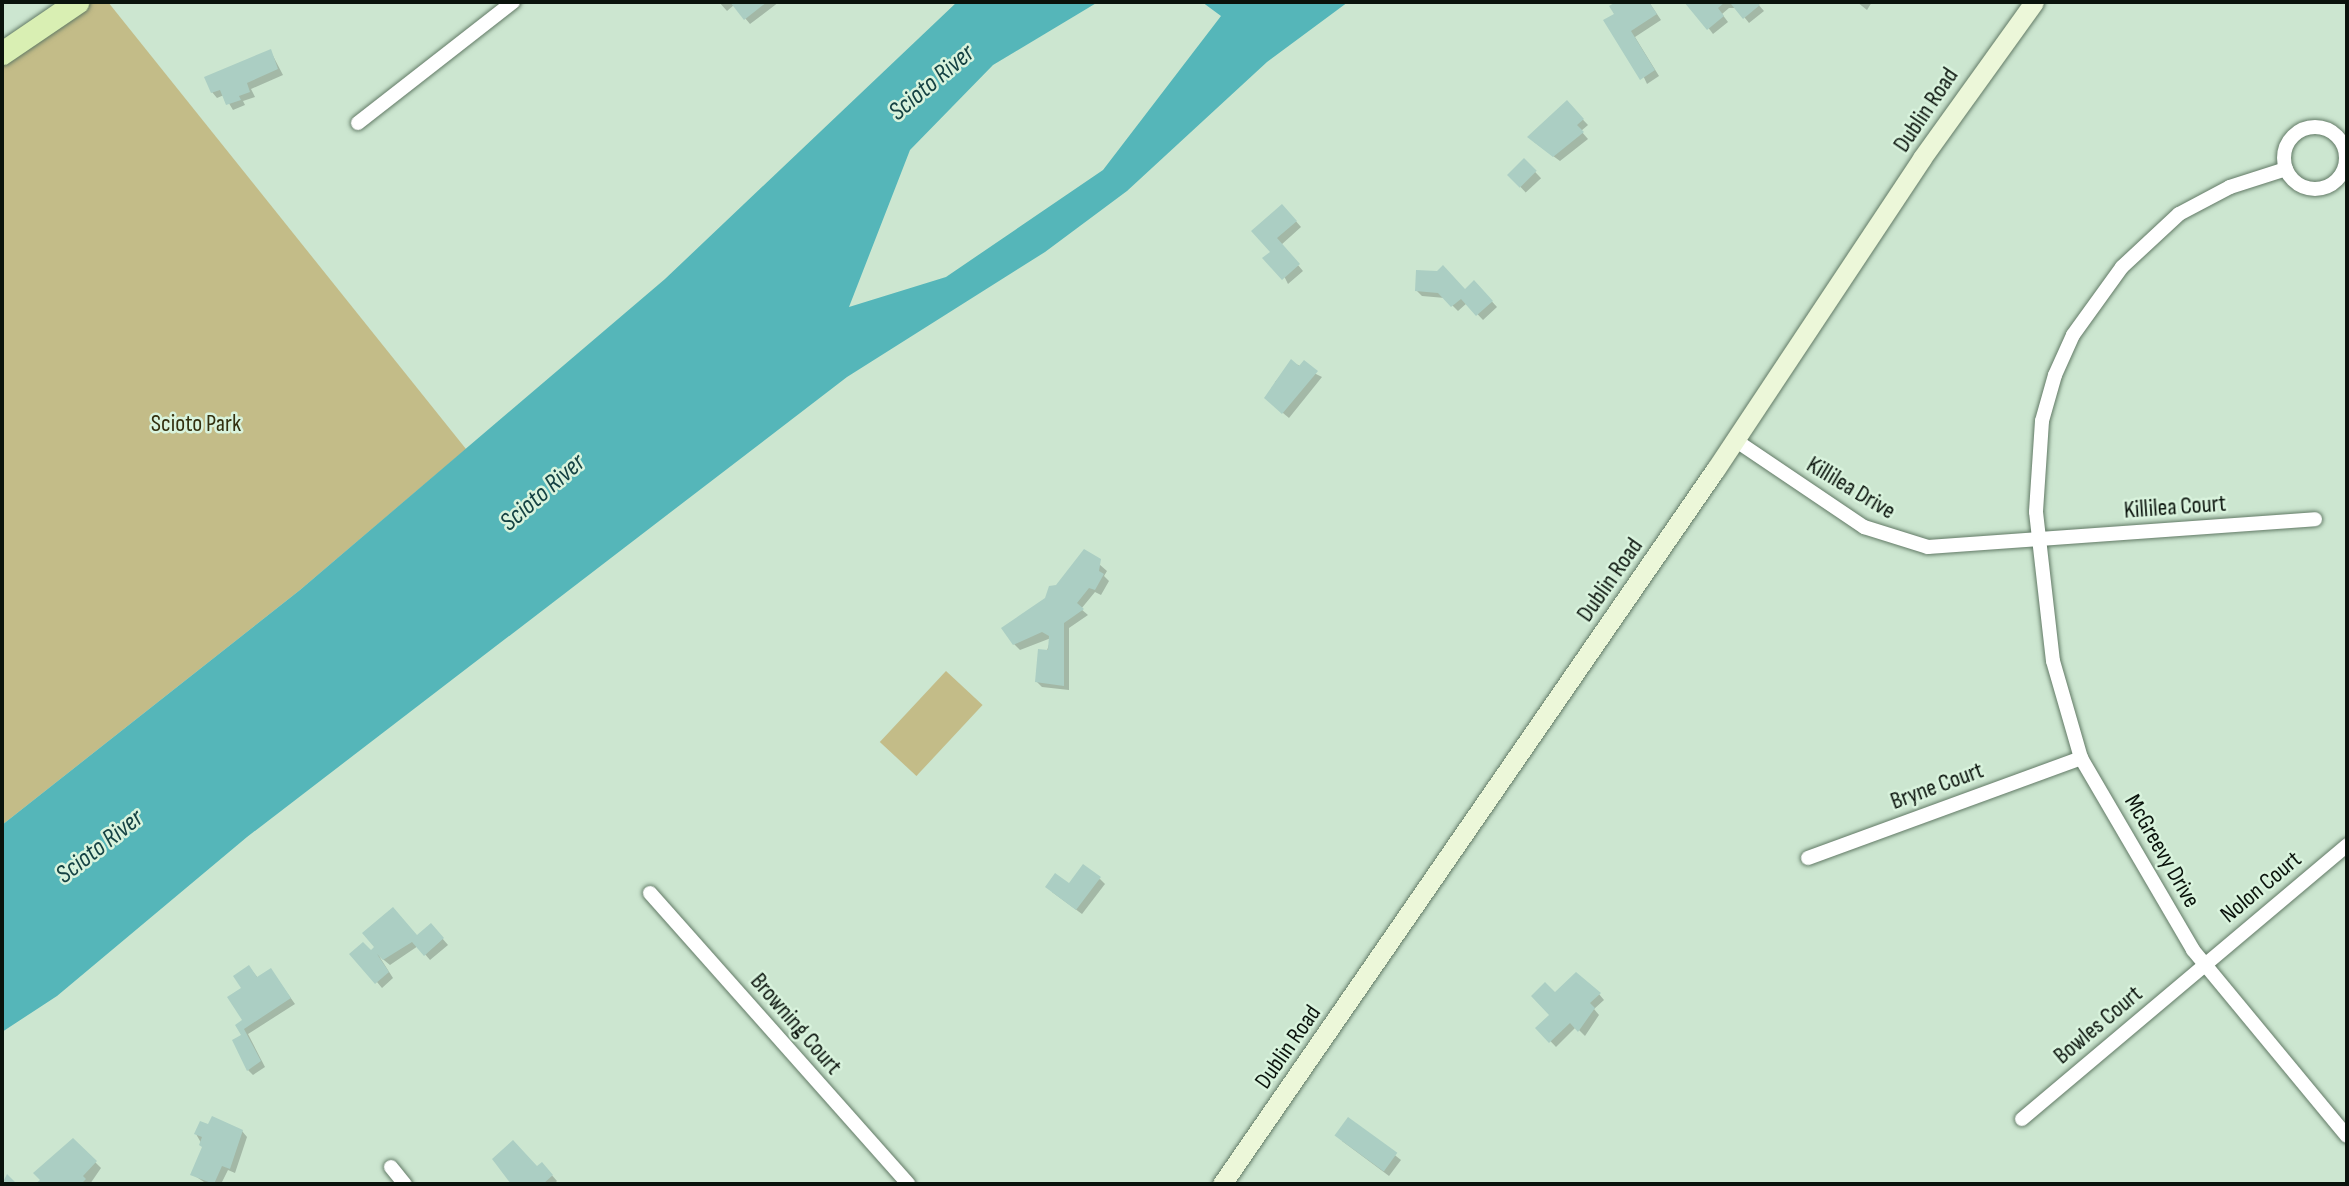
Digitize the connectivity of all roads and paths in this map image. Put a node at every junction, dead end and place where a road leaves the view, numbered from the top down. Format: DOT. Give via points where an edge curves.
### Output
graph roads {
  1 [pos="77,2"];
  2 [pos="513,2"];
  3 [pos="2034,2"];
  4 [pos="2,53"];
  5 [pos="358,123"];
  6 [pos="2286,169"];
  7 [pos="1735,440"];
  8 [pos="2315,519"];
  9 [pos="2038,541"];
  10 [pos="2081,758"];
  11 [pos="2347,845"];
  12 [pos="1808,858"];
  13 [pos="650,893"];
  14 [pos="2204,965"];
  15 [pos="2022,1119"];
  16 [pos="2347,1136"];
  17 [pos="391,1167"];
  18 [pos="405,1184"];
  19 [pos="908,1184"];
  20 [pos="1222,1184"];
  1 -- 4 [label="main road"];
  2 -- 5 [label="street"];
  3 -- 7 [label="main road, Dublin Road" via="1930,147"];
  6 -- 6 [label="street" via="2299,185 2320,189 2338,179 2345,150 2325,128 2305,128 2285,149"];
  6 -- 9 [label="street, McGreevy Drive" via="2230,187 2179,214 2122,267 2073,335 2054,375 2042,421 2036,492"];
  7 -- 9 [label="street, Killilea Drive" via="1835,510 1884,537 1949,548"];
  7 -- 20 [label="main road, Dublin Road"];
  8 -- 9 [label="street, Killilea Court"];
  9 -- 10 [label="street, McGreevy Drive" via="2053,661"];
  10 -- 12 [label="street, Bryne Court"];
  10 -- 14 [label="street, McGreevy Drive"];
  11 -- 14 [label="street, Nolon Court"];
  13 -- 19 [label="street, Browning Court"];
  14 -- 15 [label="street, Bowles Court"];
  14 -- 16 [label="street, McGreevy Drive"];
  17 -- 18 [label="street"];
}
